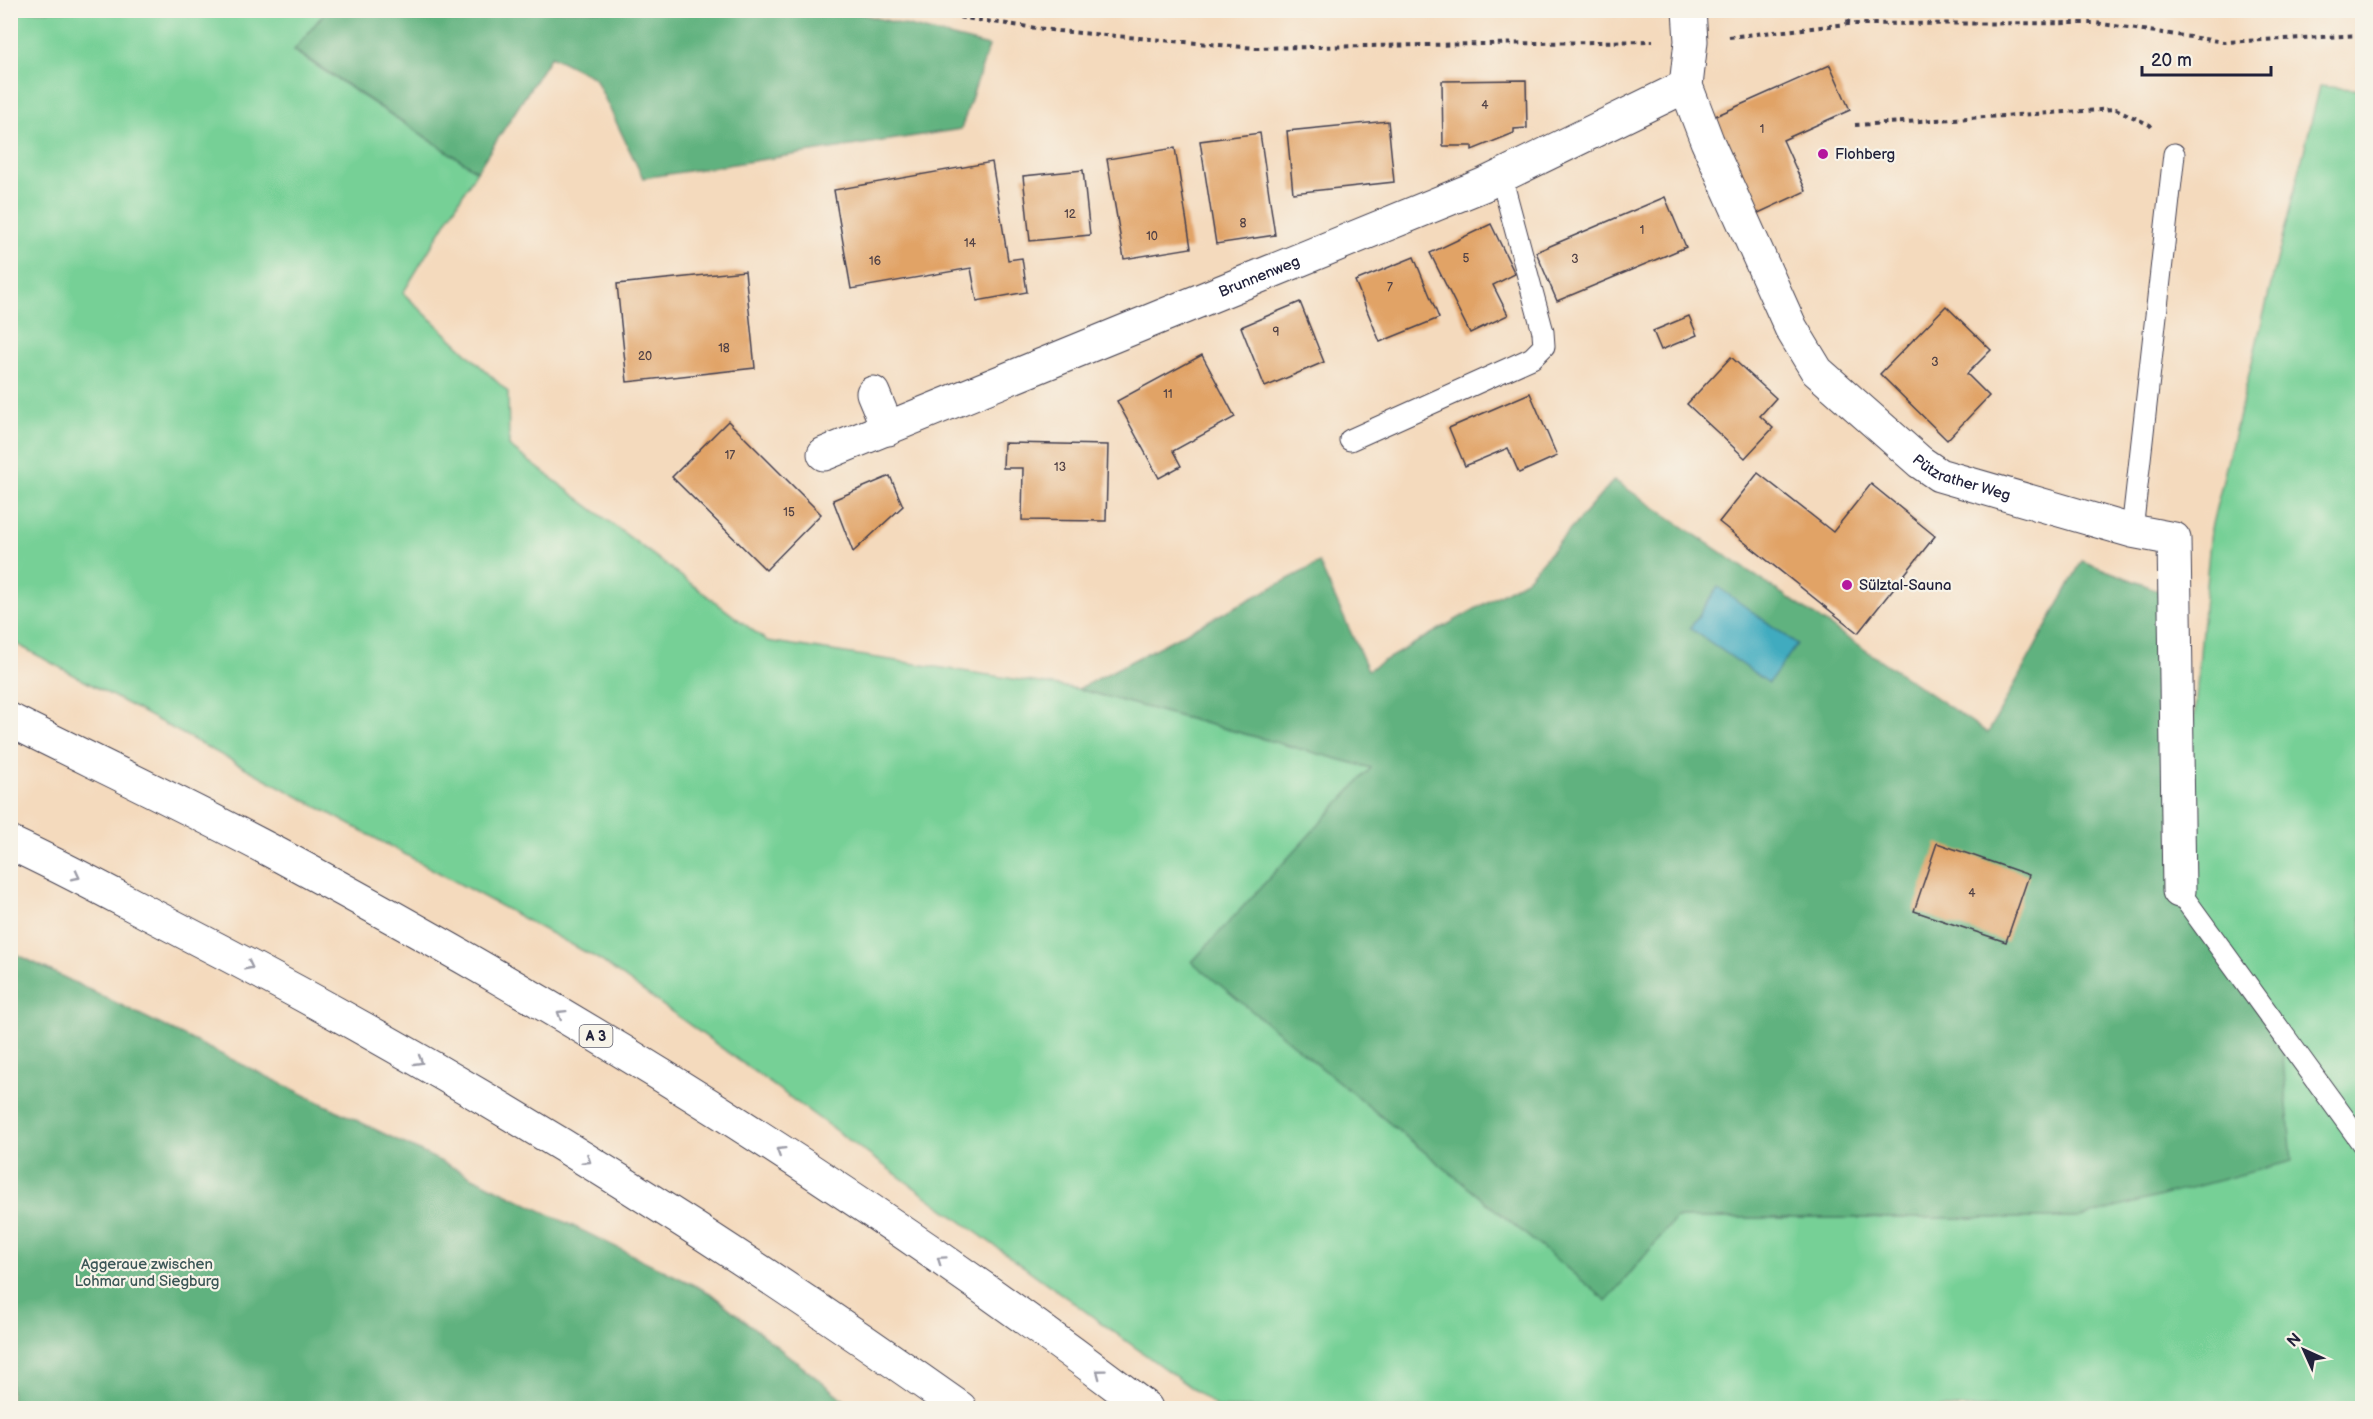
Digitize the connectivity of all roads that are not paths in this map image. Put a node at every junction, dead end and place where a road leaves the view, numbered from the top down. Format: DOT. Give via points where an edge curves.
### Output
graph roads {
  1 [pos="1690,26"];
  2 [pos="1686,86"];
  3 [pos="2174,154"];
  4 [pos="1500,176"];
  5 [pos="873,393"];
  6 [pos="888,429"];
  7 [pos="1350,440"];
  8 [pos="824,454"];
  9 [pos="2132,531"];
  10 [pos="10,720"];
  11 [pos="17,846"];
  12 [pos="2179,891"];
  13 [pos="2362,1143"];
  14 [pos="960,1408"];
  15 [pos="1146,1408"];
  1 -- 2 [label="main road, Pützrather Weg"];
  2 -- 4 [label="main road, Brunnenweg"];
  2 -- 9 [label="main road, Pützrather Weg" via="1791,328 1817,371 1940,475"];
  3 -- 9 [label="lane"];
  4 -- 6 [label="main road, Brunnenweg"];
  4 -- 7 [label="lane" via="1544,332 1544,346 1532,358"];
  5 -- 6 [label="main road"];
  6 -- 8 [label="main road, Brunnenweg"];
  9 -- 12 [label="main road, Pützrather Weg" via="2174,539"];
  15 -- 10 [label="main road, A 3, one-way" via="1062,1344 809,1169 547,1005 278,855"];
  11 -- 14 [label="main road, one-way" via="295,989 560,1142 817,1307"];
  12 -- 13 [label="lane"];
}
